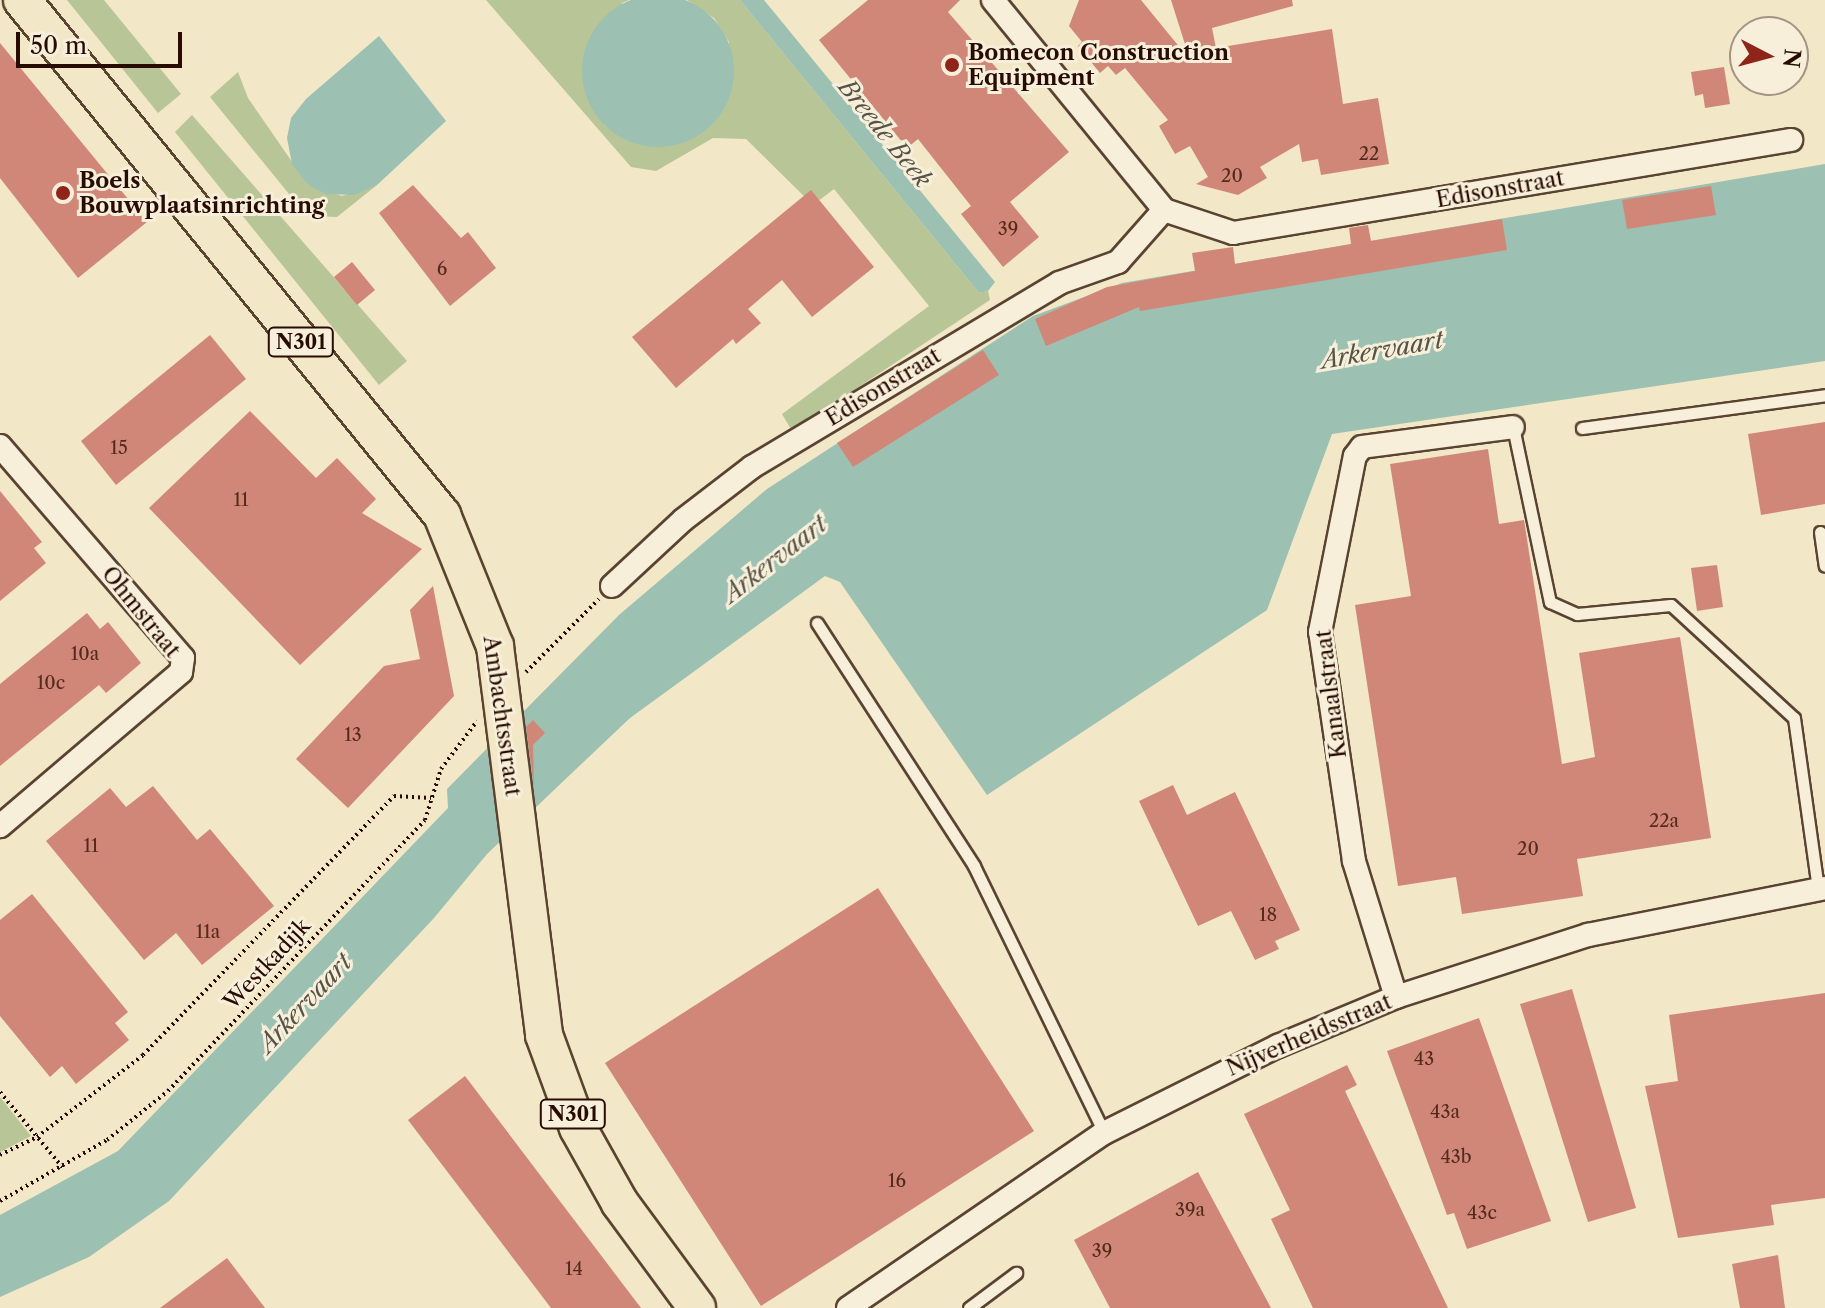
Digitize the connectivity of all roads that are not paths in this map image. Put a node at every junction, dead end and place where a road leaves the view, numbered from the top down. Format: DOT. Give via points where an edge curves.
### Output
graph roads {
  1 [pos="22,0"];
  2 [pos="1003,3"];
  3 [pos="1791,140"];
  4 [pos="1164,210"];
  5 [pos="1825,395"];
  6 [pos="1513,427"];
  7 [pos="1582,428"];
  8 [pos="1,448"];
  9 [pos="1820,532"];
  10 [pos="1825,566"];
  11 [pos="612,586"];
  12 [pos="817,623"];
  13 [pos="0,826"];
  14 [pos="1821,888"];
  15 [pos="1396,997"];
  16 [pos="1104,1133"];
  17 [pos="1016,1273"];
  18 [pos="697,1308"];
  19 [pos="848,1308"];
  20 [pos="969,1308"];
  1 -- 18 [label="main road, Ambachtsstraat / N301" via="442,515 482,603 504,710 544,1035 578,1128 620,1203"];
  2 -- 4 [label="street, Edisonstraat"];
  3 -- 4 [label="street, Edisonstraat" via="1253,231 1209,229"];
  4 -- 11 [label="street, Edisonstraat" via="1118,262 1059,283 752,467 683,520"];
  5 -- 7 [label="lane"];
  6 -- 14 [label="lane" via="1550,602 1577,614 1671,605 1794,718"];
  6 -- 15 [label="street, Kanaalstraat" via="1362,447 1355,456 1320,632 1354,861"];
  8 -- 13 [label="street, Ohmstraat" via="183,658 181,672"];
  9 -- 10 [label="lane"];
  12 -- 16 [label="lane" via="974,866"];
  14 -- 15 [label="street, Nijverheidsstraat" via="1588,935"];
  15 -- 16 [label="street, Nijverheidsstraat" via="1278,1046"];
  16 -- 19 [label="street, Nijverheidsstraat"];
  17 -- 20 [label="lane"];
}
